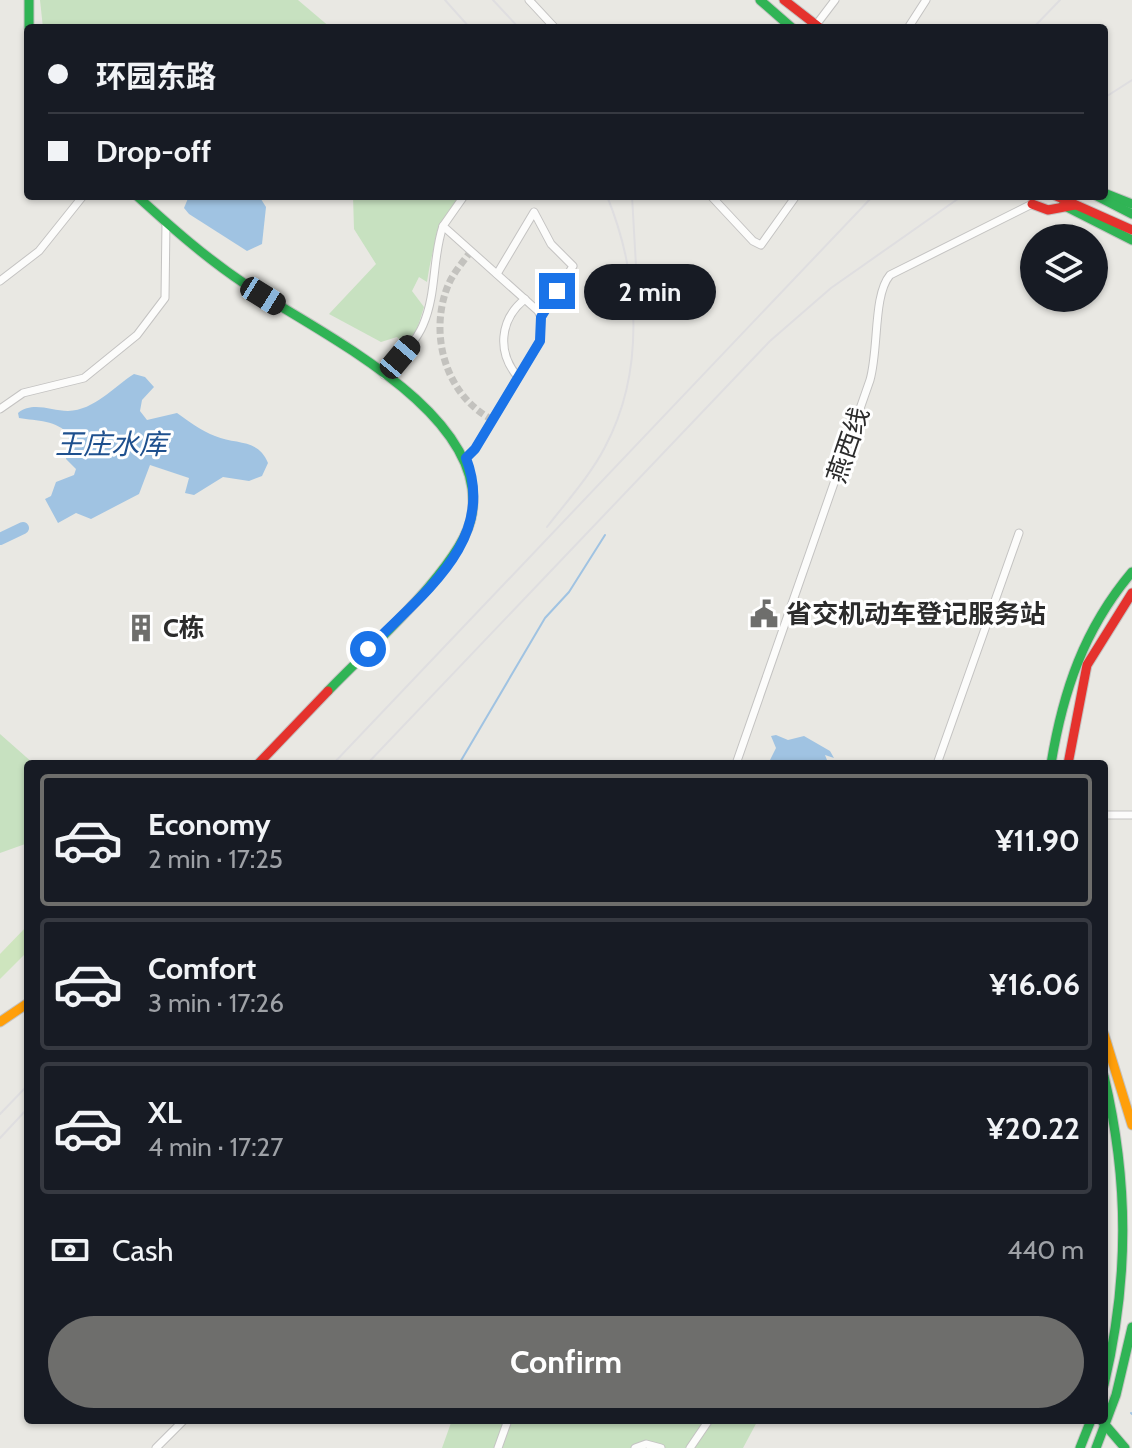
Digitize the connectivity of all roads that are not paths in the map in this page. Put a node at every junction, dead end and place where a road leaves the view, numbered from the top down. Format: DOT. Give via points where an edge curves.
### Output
graph roads {
  1 [pos="29,0"];
  2 [pos="529,0"];
  3 [pos="752,0"];
  4 [pos="760,0"];
  5 [pos="786,0"];
  6 [pos="835,0"];
  7 [pos="926,0"];
  8 [pos="29,24"];
  9 [pos="551,24"];
  10 [pos="785,24"];
  11 [pos="787,24"];
  12 [pos="815,24"];
  13 [pos="819,24"];
  14 [pos="911,24"];
  15 [pos="1108,195"];
  16 [pos="80,200"];
  17 [pos="141,200"];
  18 [pos="461,200"];
  19 [pos="715,200"];
  20 [pos="793,200"];
  21 [pos="1050,200"];
  22 [pos="1057,200"];
  23 [pos="1064,200"];
  24 [pos="1105,200"];
  25 [pos="1032,204"];
  26 [pos="1077,204"];
  27 [pos="1132,204"];
  28 [pos="1066,207"];
  29 [pos="1132,214"];
  30 [pos="166,222"];
  31 [pos="443,226"];
  32 [pos="1132,230"];
  33 [pos="1132,240"];
  34 [pos="497,274"];
  35 [pos="0,281"];
  36 [pos="525,299"];
  37 [pos="541,317"];
  38 [pos="384,375"];
  39 [pos="518,377"];
  40 [pos="0,409"];
  41 [pos="466,458"];
  42 [pos="1019,533"];
  43 [pos="1132,572"];
  44 [pos="1132,593"];
  45 [pos="262,760"];
  46 [pos="737,760"];
  47 [pos="938,760"];
  48 [pos="1052,760"];
  49 [pos="1069,760"];
  50 [pos="1108,815"];
  51 [pos="1132,815"];
  52 [pos="24,1006"];
  53 [pos="0,1022"];
  54 [pos="1108,1047"];
  55 [pos="1108,1091"];
  56 [pos="1132,1125"];
  57 [pos="1132,1327"];
  58 [pos="1108,1368"];
  59 [pos="1108,1406"];
  60 [pos="180,1424"];
  61 [pos="507,1424"];
  62 [pos="706,1424"];
  63 [pos="1091,1424"];
  64 [pos="1102,1424"];
  65 [pos="1105,1424"];
  66 [pos="1088,1446"];
  67 [pos="156,1448"];
  68 [pos="498,1448"];
  69 [pos="635,1448"];
  70 [pos="661,1448"];
  71 [pos="690,1448"];
  72 [pos="1125,1448"];
  1 -- 8 [label="main road"];
  2 -- 9 [label="street"];
  3 -- 10 [label="main road"];
  4 -- 11 [label="main road"];
  5 -- 12 [label="main road"];
  6 -- 13 [label="street"];
  7 -- 14 [label="street"];
  15 -- 27 [label="main road"];
  16 -- 35 [label="street" via="39,251"];
  17 -- 30 [label="main road"];
  18 -- 31 [label="street"];
  19 -- 20 [label="street" via="761,245"];
  21 -- 25 [label="main road" via="1044,209"];
  22 -- 28 [label="main road"];
  23 -- 26 [label="main road"];
  24 -- 29 [label="main road"];
  25 -- 28 [label="main road" via="1048,210"];
  25 -- 46 [label="street, 燕西线" via="890,275 881,286 870,380"];
  26 -- 28 [label="main road"];
  26 -- 32 [label="main road"];
  28 -- 33 [label="main road"];
  30 -- 38 [label="main road" via="230,274"];
  30 -- 40 [label="street" via="165,298 137,335 84,378 23,393"];
  31 -- 34 [label="street"];
  31 -- 38 [label="street" via="423,325"];
  34 -- 36 [label="street"];
  34 -- 37 [label="street" via="534,212 551,244 573,266"];
  36 -- 37 [label="street"];
  36 -- 39 [label="street" via="508,320 503,340"];
  37 -- 39 [label="street" via="540,341"];
  38 -- 41 [label="main road" via="429,412"];
  39 -- 41 [label="street"];
  41 -- 45 [label="main road" via="475,504 461,548"];
  42 -- 47 [label="street"];
  43 -- 48 [label="main road" via="1104,606 1074,661"];
  44 -- 49 [label="main road" via="1087,665"];
  50 -- 51 [label="street"];
  52 -- 53 [label="main road"];
  54 -- 56 [label="main road"];
  55 -- 58 [label="main road" via="1121,1139 1129,1228 1122,1307"];
  57 -- 59 [label="main road"];
  60 -- 67 [label="street"];
  61 -- 68 [label="street"];
  62 -- 71 [label="street"];
  63 -- 66 [label="main road"];
  64 -- 66 [label="main road"];
  65 -- 72 [label="main road"];
  69 -- 70 [label="street"];
}
